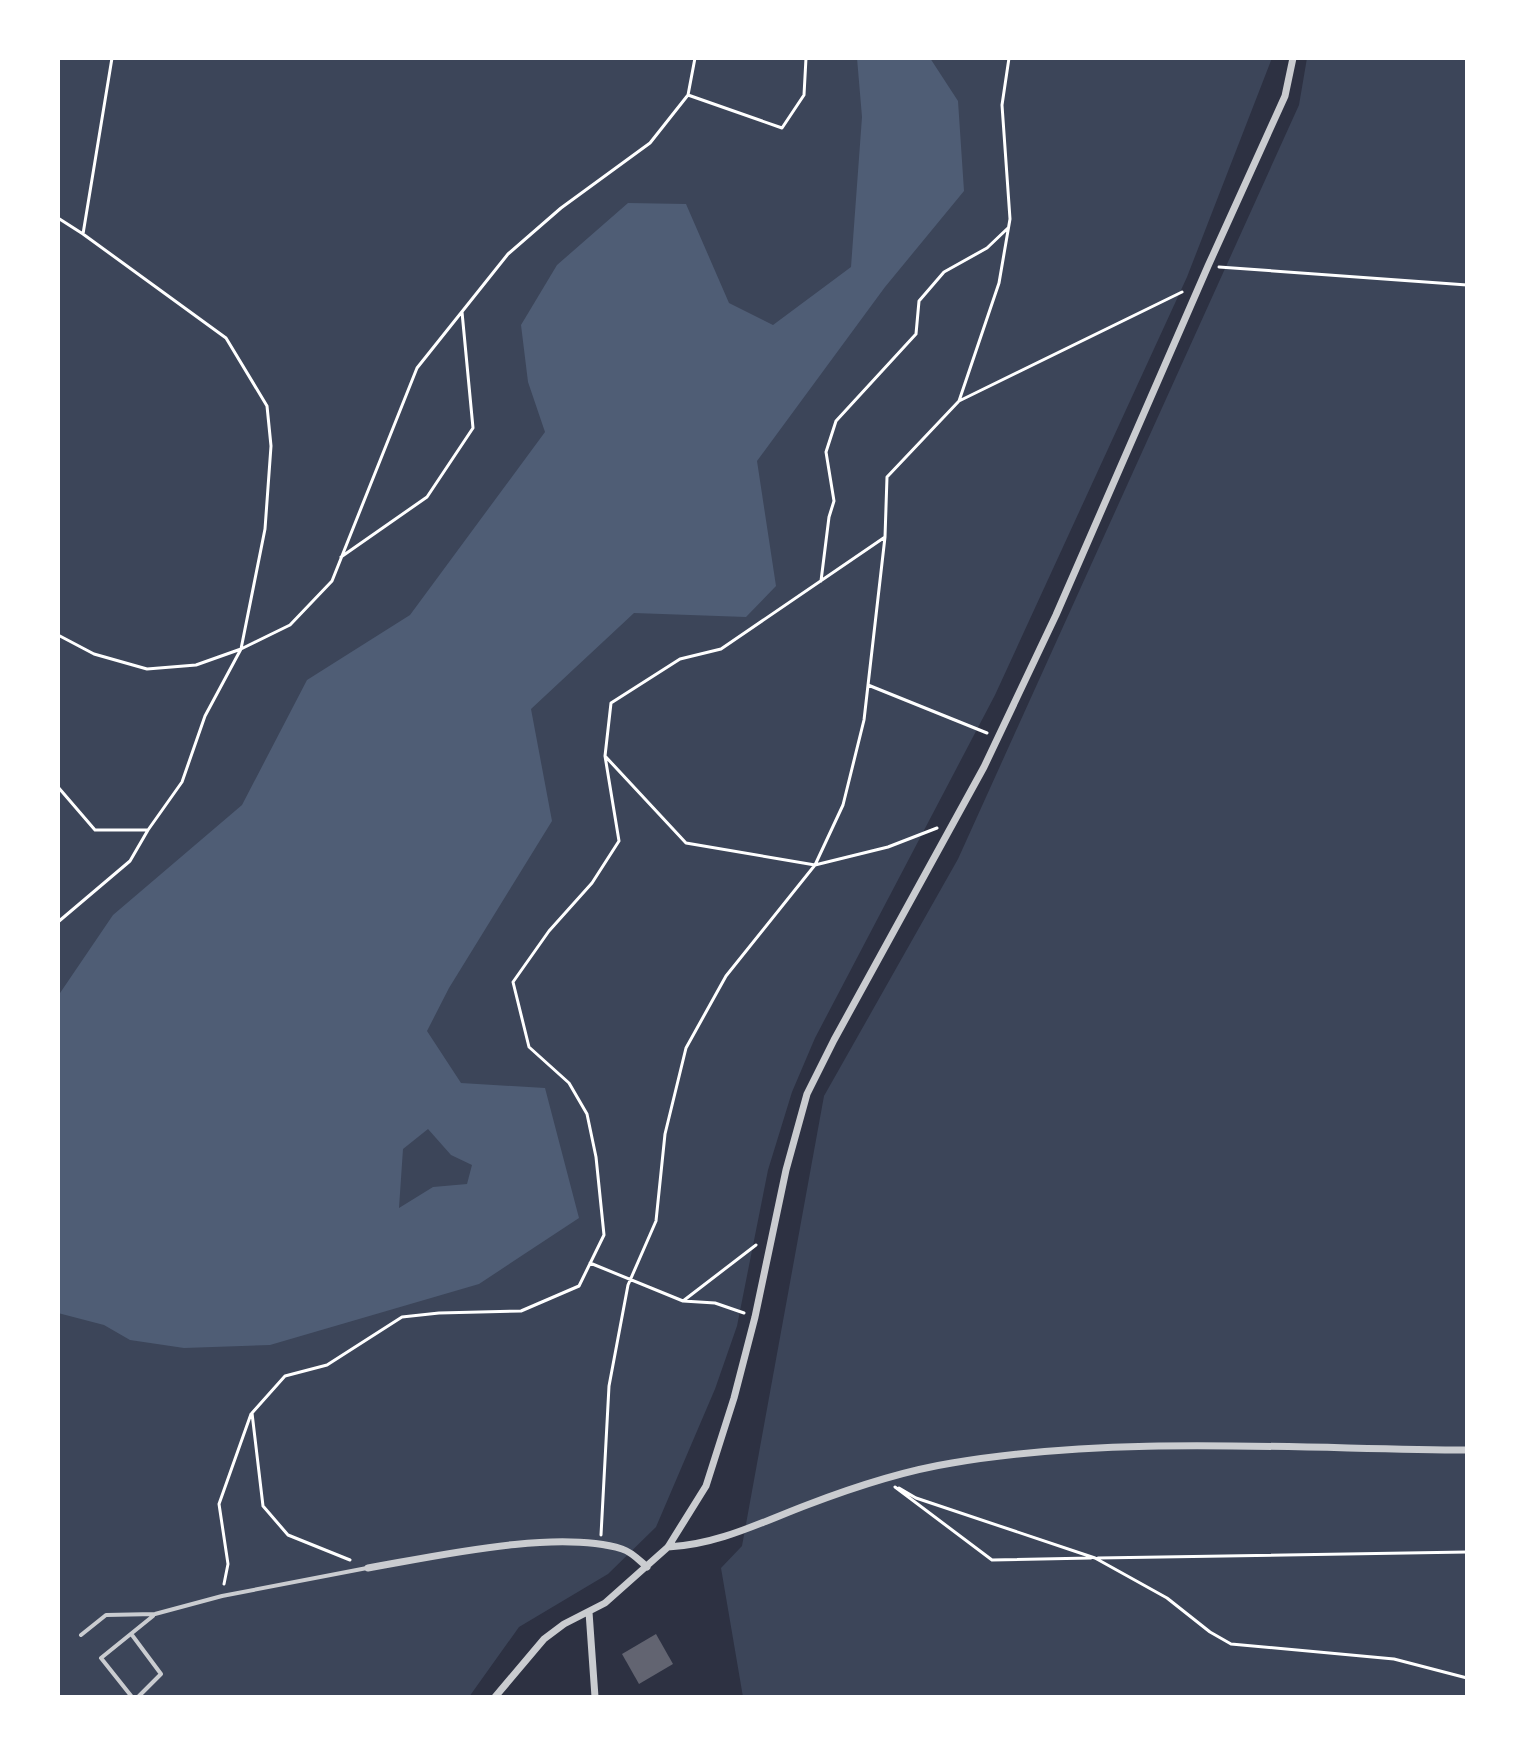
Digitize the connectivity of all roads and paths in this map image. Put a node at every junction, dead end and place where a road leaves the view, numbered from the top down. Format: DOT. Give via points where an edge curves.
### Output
graph roads {
  1 [pos="112,58"];
  2 [pos="695,58"];
  3 [pos="806,58"];
  4 [pos="1009,58"];
  5 [pos="1293,58"];
  6 [pos="688,95"];
  7 [pos="58,218"];
  8 [pos="1008,228"];
  9 [pos="83,234"];
  10 [pos="1208,266"];
  11 [pos="1203,282"];
  12 [pos="1467,285"];
  13 [pos="462,312"];
  14 [pos="959,401"];
  15 [pos="885,537"];
  16 [pos="341,557"];
  17 [pos="821,581"];
  18 [pos="58,635"];
  19 [pos="241,649"];
  20 [pos="868,685"];
  21 [pos="998,738"];
  22 [pos="605,756"];
  23 [pos="58,787"];
  24 [pos="952,822"];
  25 [pos="148,830"];
  26 [pos="815,865"];
  27 [pos="58,922"];
  28 [pos="772,1233"];
  29 [pos="590,1263"];
  30 [pos="631,1279"];
  31 [pos="683,1301"];
  32 [pos="755,1317"];
  33 [pos="252,1413"];
  34 [pos="1467,1450"];
  35 [pos="882,1478"];
  36 [pos="601,1545"];
  37 [pos="668,1547"];
  38 [pos="1467,1552"];
  39 [pos="1095,1558"];
  40 [pos="647,1567"];
  41 [pos="368,1568"];
  42 [pos="222,1596"];
  43 [pos="589,1612"];
  44 [pos="155,1614"];
  45 [pos="81,1635"];
  46 [pos="132,1635"];
  47 [pos="1467,1678"];
  48 [pos="135,1697"];
  49 [pos="495,1697"];
  50 [pos="595,1697"];
  1 -- 9 [label="path"];
  2 -- 6 [label="path"];
  3 -- 6 [label="path" via="804,95 782,128"];
  4 -- 8 [label="path" via="1002,105"];
  5 -- 10 [label="street" via="1285,96"];
  6 -- 13 [label="path" via="650,143 508,254"];
  7 -- 9 [label="path"];
  8 -- 14 [label="path" via="999,283"];
  8 -- 17 [label="path" via="987,248 944,272 919,301 916,334 836,421 826,452 834,501"];
  9 -- 19 [label="path" via="226,338 267,406 271,446 265,529"];
  10 -- 11 [label="street"];
  10 -- 12 [label="path"];
  11 -- 14 [label="path"];
  11 -- 21 [label="street"];
  13 -- 16 [label="path" via="417,368"];
  13 -- 16 [label="path" via="473,428 427,497"];
  14 -- 15 [label="path" via="887,477"];
  15 -- 17 [label="path"];
  15 -- 20 [label="path"];
  16 -- 19 [label="path" via="332,581 290,625"];
  17 -- 22 [label="path" via="721,649 680,659 611,703"];
  18 -- 19 [label="path" via="94,654 147,669 196,665"];
  19 -- 25 [label="path" via="205,716 182,782"];
  20 -- 21 [label="path"];
  20 -- 26 [label="path" via="843,805"];
  21 -- 24 [label="street"];
  22 -- 26 [label="path" via="686,843"];
  22 -- 29 [label="path" via="619,841 513,982 529,1047 569,1083 587,1114 604,1235"];
  23 -- 25 [label="path" via="95,830"];
  24 -- 26 [label="path" via="888,847"];
  24 -- 28 [label="street" via="807,1094"];
  25 -- 27 [label="path" via="130,861"];
  26 -- 30 [label="path" via="726,976 686,1048 665,1134 656,1221"];
  28 -- 31 [label="path"];
  28 -- 32 [label="street"];
  29 -- 30 [label="path"];
  29 -- 33 [label="path" via="579,1286 521,1311 402,1317 327,1365 285,1376"];
  30 -- 31 [label="path"];
  30 -- 36 [label="path" via="609,1386"];
  31 -- 32 [label="path" via="715,1303"];
  32 -- 37 [label="street" via="706,1486"];
  33 -- 41 [label="path" via="263,1506 288,1535"];
  33 -- 42 [label="path" via="219,1504 228,1564"];
  34 -- 35 [label="street" via="1152,1447 982,1459"];
  35 -- 37 [label="street" via="742,1531"];
  35 -- 39 [label="path" via="916,1498"];
  35 -- 39 [label="path" via="992,1560"];
  36 -- 40 [label="street" via="625,1550"];
  36 -- 41 [label="street" via="476,1550"];
  37 -- 40 [label="street"];
  38 -- 39 [label="path"];
  39 -- 47 [label="path" via="1167,1598 1231,1644 1394,1659"];
  40 -- 43 [label="street"];
  41 -- 42 [label="lane"];
  42 -- 44 [label="lane"];
  43 -- 49 [label="street" via="544,1639"];
  43 -- 50 [label="street"];
  44 -- 45 [label="lane" via="106,1615"];
  44 -- 46 [label="lane"];
  46 -- 48 [label="lane" via="161,1674"];
  46 -- 48 [label="lane" via="101,1658"];
}
